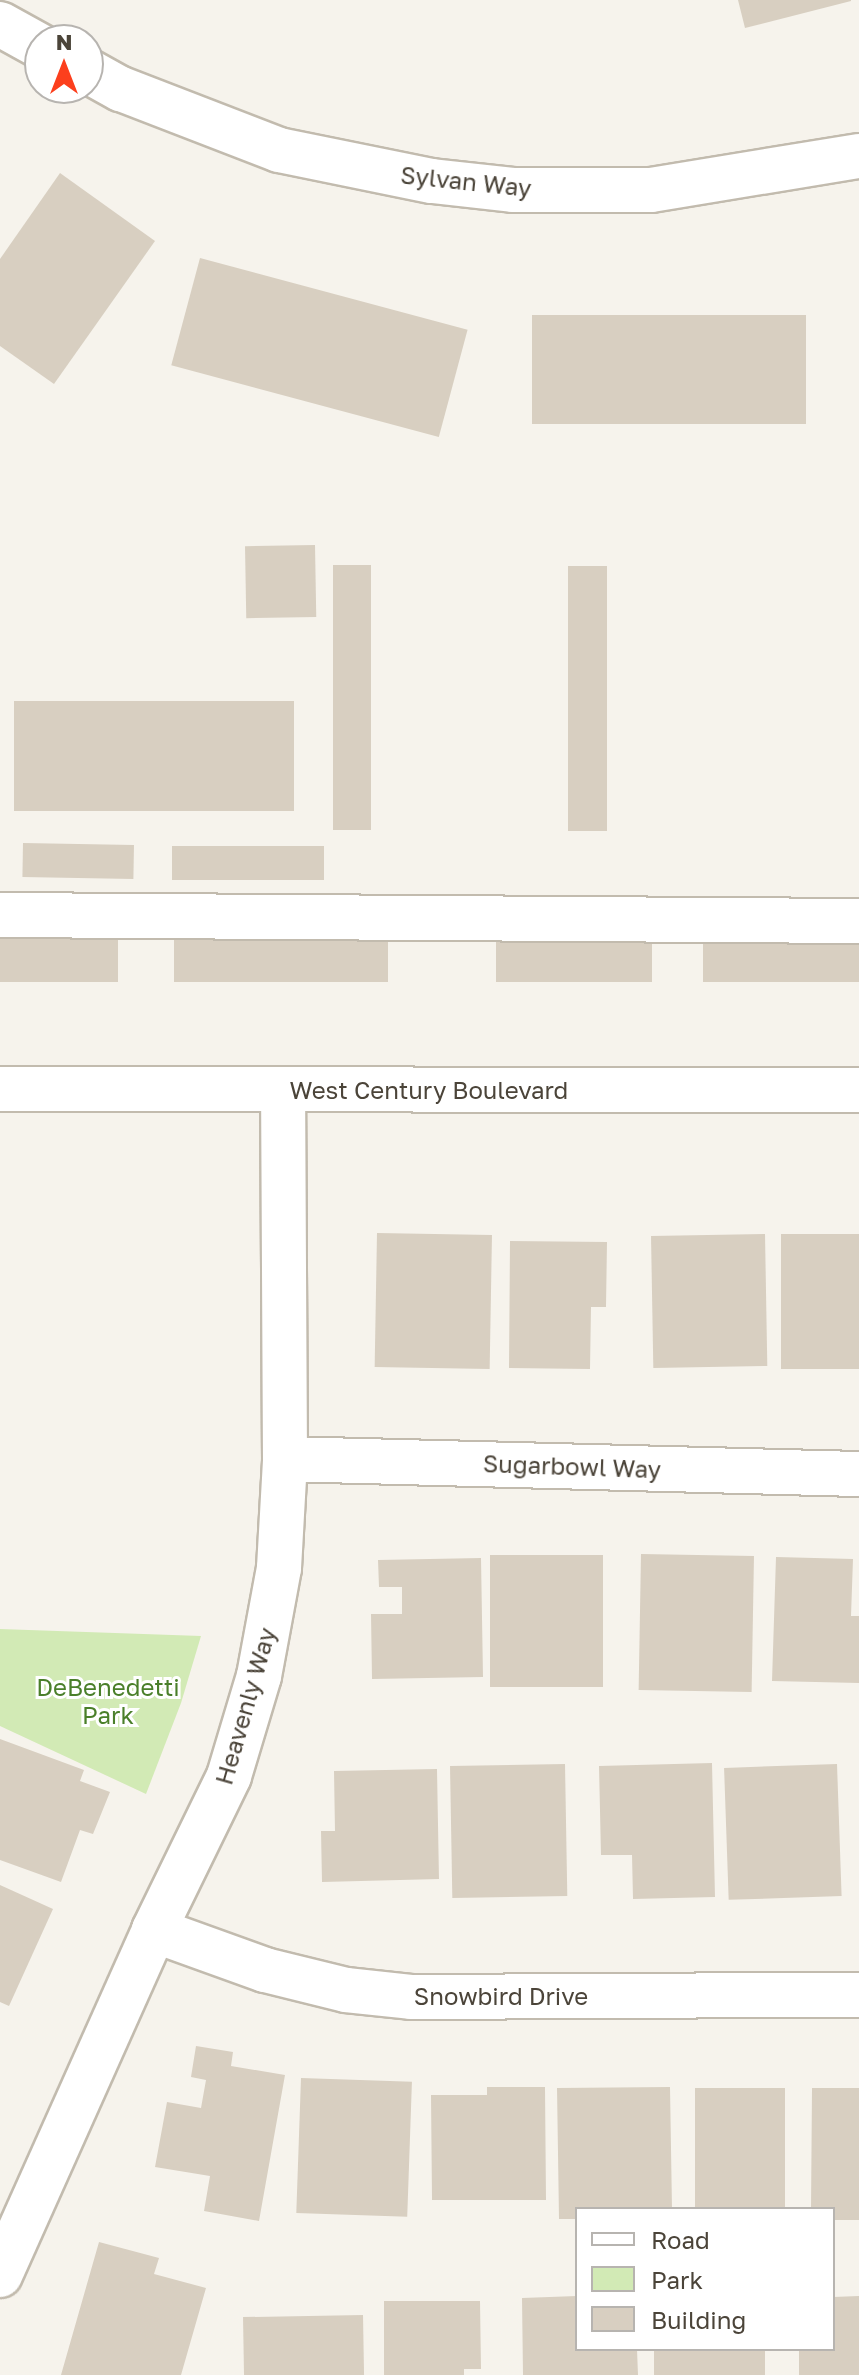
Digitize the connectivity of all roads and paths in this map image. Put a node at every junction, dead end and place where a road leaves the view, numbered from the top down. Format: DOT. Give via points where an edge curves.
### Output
graph roads {
  1 [pos="0,24"];
  2 [pos="24,37"];
  3 [pos="104,80"];
  4 [pos="859,156"];
  5 [pos="0,915"];
  6 [pos="859,921"];
  7 [pos="0,1089"];
  8 [pos="283,1090"];
  9 [pos="859,1090"];
  10 [pos="285,1459"];
  11 [pos="859,1474"];
  12 [pos="154,1930"];
  13 [pos="859,1995"];
  14 [pos="0,2275"];
  1 -- 2 [label="street"];
  3 -- 4 [label="street, Sylvan Way" via="279,150 432,181 513,190 651,190"];
  5 -- 6 [label="street"];
  7 -- 8 [label="street, West Century Boulevard"];
  8 -- 9 [label="street, West Century Boulevard"];
  8 -- 10 [label="street, Heavenly Way"];
  10 -- 11 [label="street, Sugarbowl Way"];
  10 -- 12 [label="street, Heavenly Way" via="279,1568 259,1676 229,1776"];
  12 -- 13 [label="street, Snowbird Drive" via="265,1970 346,1990 411,1997"];
  12 -- 14 [label="street, Heavenly Way"];
}
